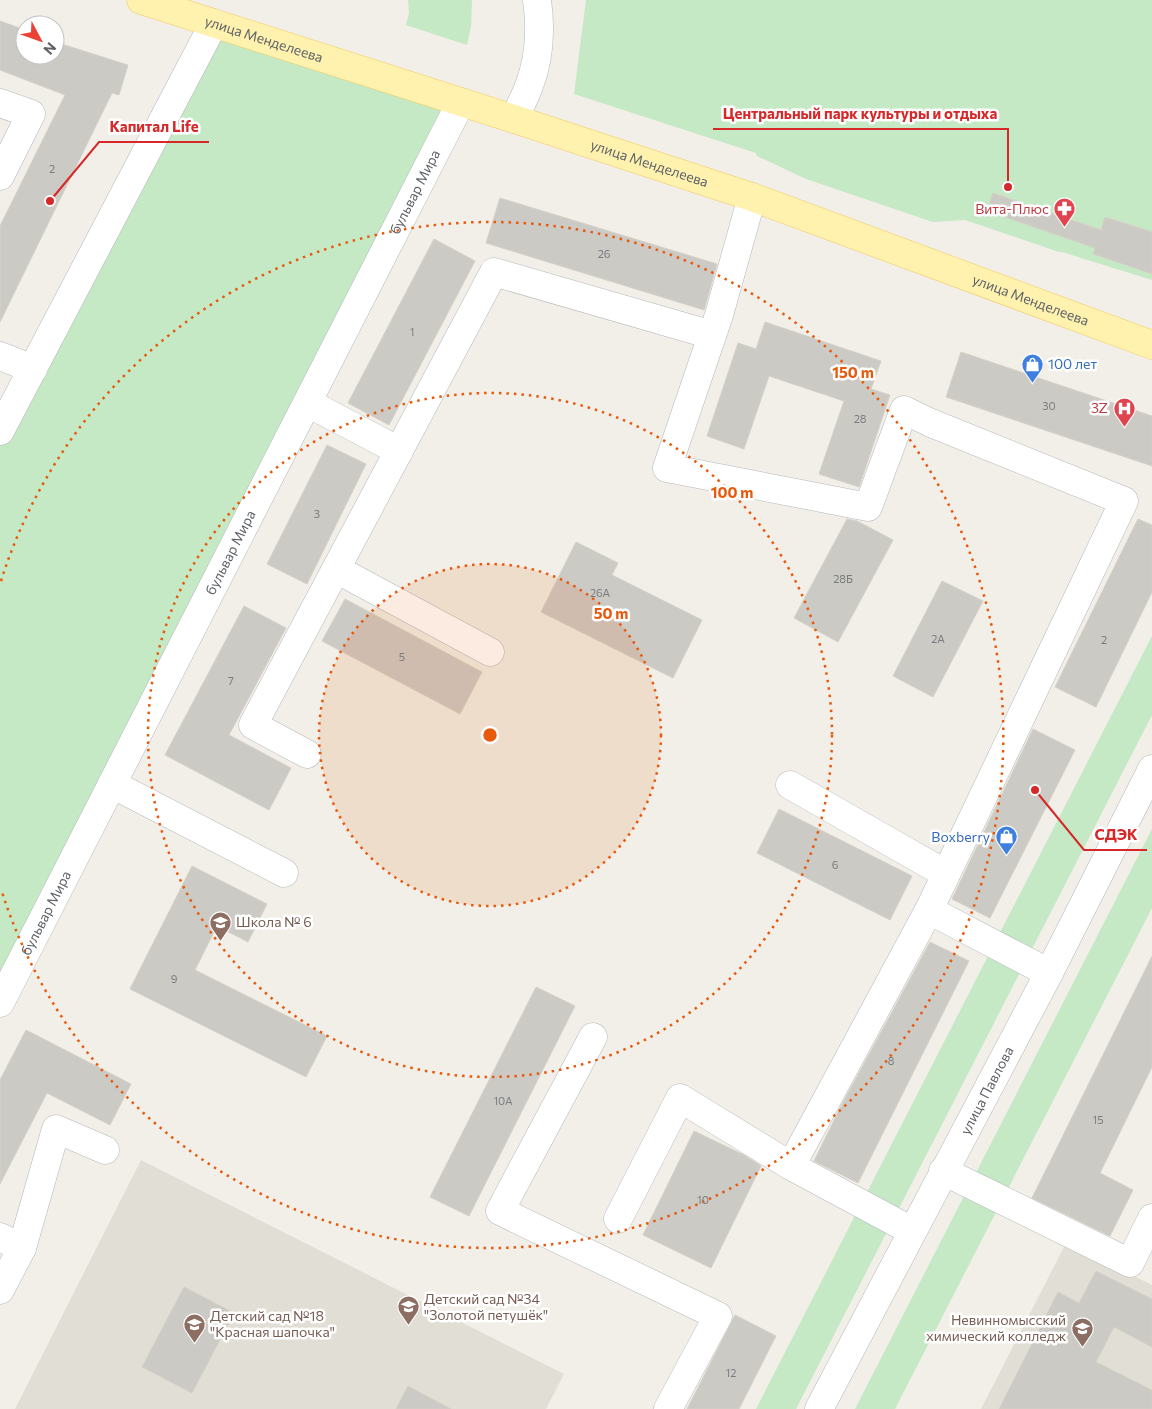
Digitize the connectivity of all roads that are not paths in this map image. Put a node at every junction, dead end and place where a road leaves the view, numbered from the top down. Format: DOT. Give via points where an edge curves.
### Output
graph roads {
  1 [pos="141,0"];
  2 [pos="538,0"];
  3 [pos="199,13"];
  4 [pos="461,102"];
  5 [pos="0,103"];
  6 [pos="514,118"];
  7 [pos="0,176"];
  8 [pos="752,197"];
  9 [pos="712,335"];
  10 [pos="1152,345"];
  11 [pos="0,356"];
  12 [pos="32,369"];
  13 [pos="308,402"];
  14 [pos="0,431"];
  15 [pos="399,451"];
  16 [pos="336,569"];
  17 [pos="490,652"];
  18 [pos="307,754"];
  19 [pos="1152,769"];
  20 [pos="112,784"];
  21 [pos="790,785"];
  22 [pos="284,873"];
  23 [pos="946,874"];
  24 [pos="929,910"];
  25 [pos="1049,973"];
  26 [pos="0,1003"];
  27 [pos="592,1037"];
  28 [pos="105,1150"];
  29 [pos="791,1166"];
  30 [pos="943,1171"];
  31 [pos="1152,1218"];
  32 [pos="618,1219"];
  33 [pos="912,1231"];
  34 [pos="11,1243"];
  35 [pos="0,1290"];
  36 [pos="668,1409"];
  37 [pos="819,1409"];
  1 -- 3 [label="main road, улица Менделеева"];
  2 -- 6 [label="street" via="538,56"];
  3 -- 4 [label="main road, улица Менделеева"];
  3 -- 12 [label="street"];
  4 -- 6 [label="main road, улица Менделеева"];
  4 -- 13 [label="street, бульвар Мира"];
  5 -- 7 [label="street" via="32,114"];
  6 -- 8 [label="main road, улица Менделеева"];
  8 -- 9 [label="street"];
  8 -- 10 [label="main road, улица Менделеева"];
  9 -- 15 [label="street" via="494,272"];
  9 -- 23 [label="street" via="667,468 868,507 904,410 931,424 1124,501"];
  11 -- 12 [label="street"];
  12 -- 14 [label="street"];
  13 -- 15 [label="street"];
  13 -- 20 [label="street, бульвар Мира"];
  15 -- 16 [label="street"];
  16 -- 17 [label="street"];
  16 -- 18 [label="street" via="253,725"];
  19 -- 25 [label="street, улица Павлова"];
  20 -- 22 [label="street"];
  20 -- 26 [label="street, бульвар Мира"];
  21 -- 23 [label="street"];
  23 -- 24 [label="street"];
  24 -- 25 [label="street"];
  24 -- 29 [label="street"];
  25 -- 30 [label="street, улица Павлова"];
  27 -- 36 [label="street" via="500,1211 718,1316"];
  28 -- 34 [label="street" via="56,1129"];
  29 -- 32 [label="street" via="680,1098"];
  29 -- 33 [label="street"];
  30 -- 31 [label="street" via="1130,1263"];
  30 -- 33 [label="street, улица Павлова"];
  33 -- 37 [label="street, улица Павлова"];
  34 -- 35 [label="street"];
}
